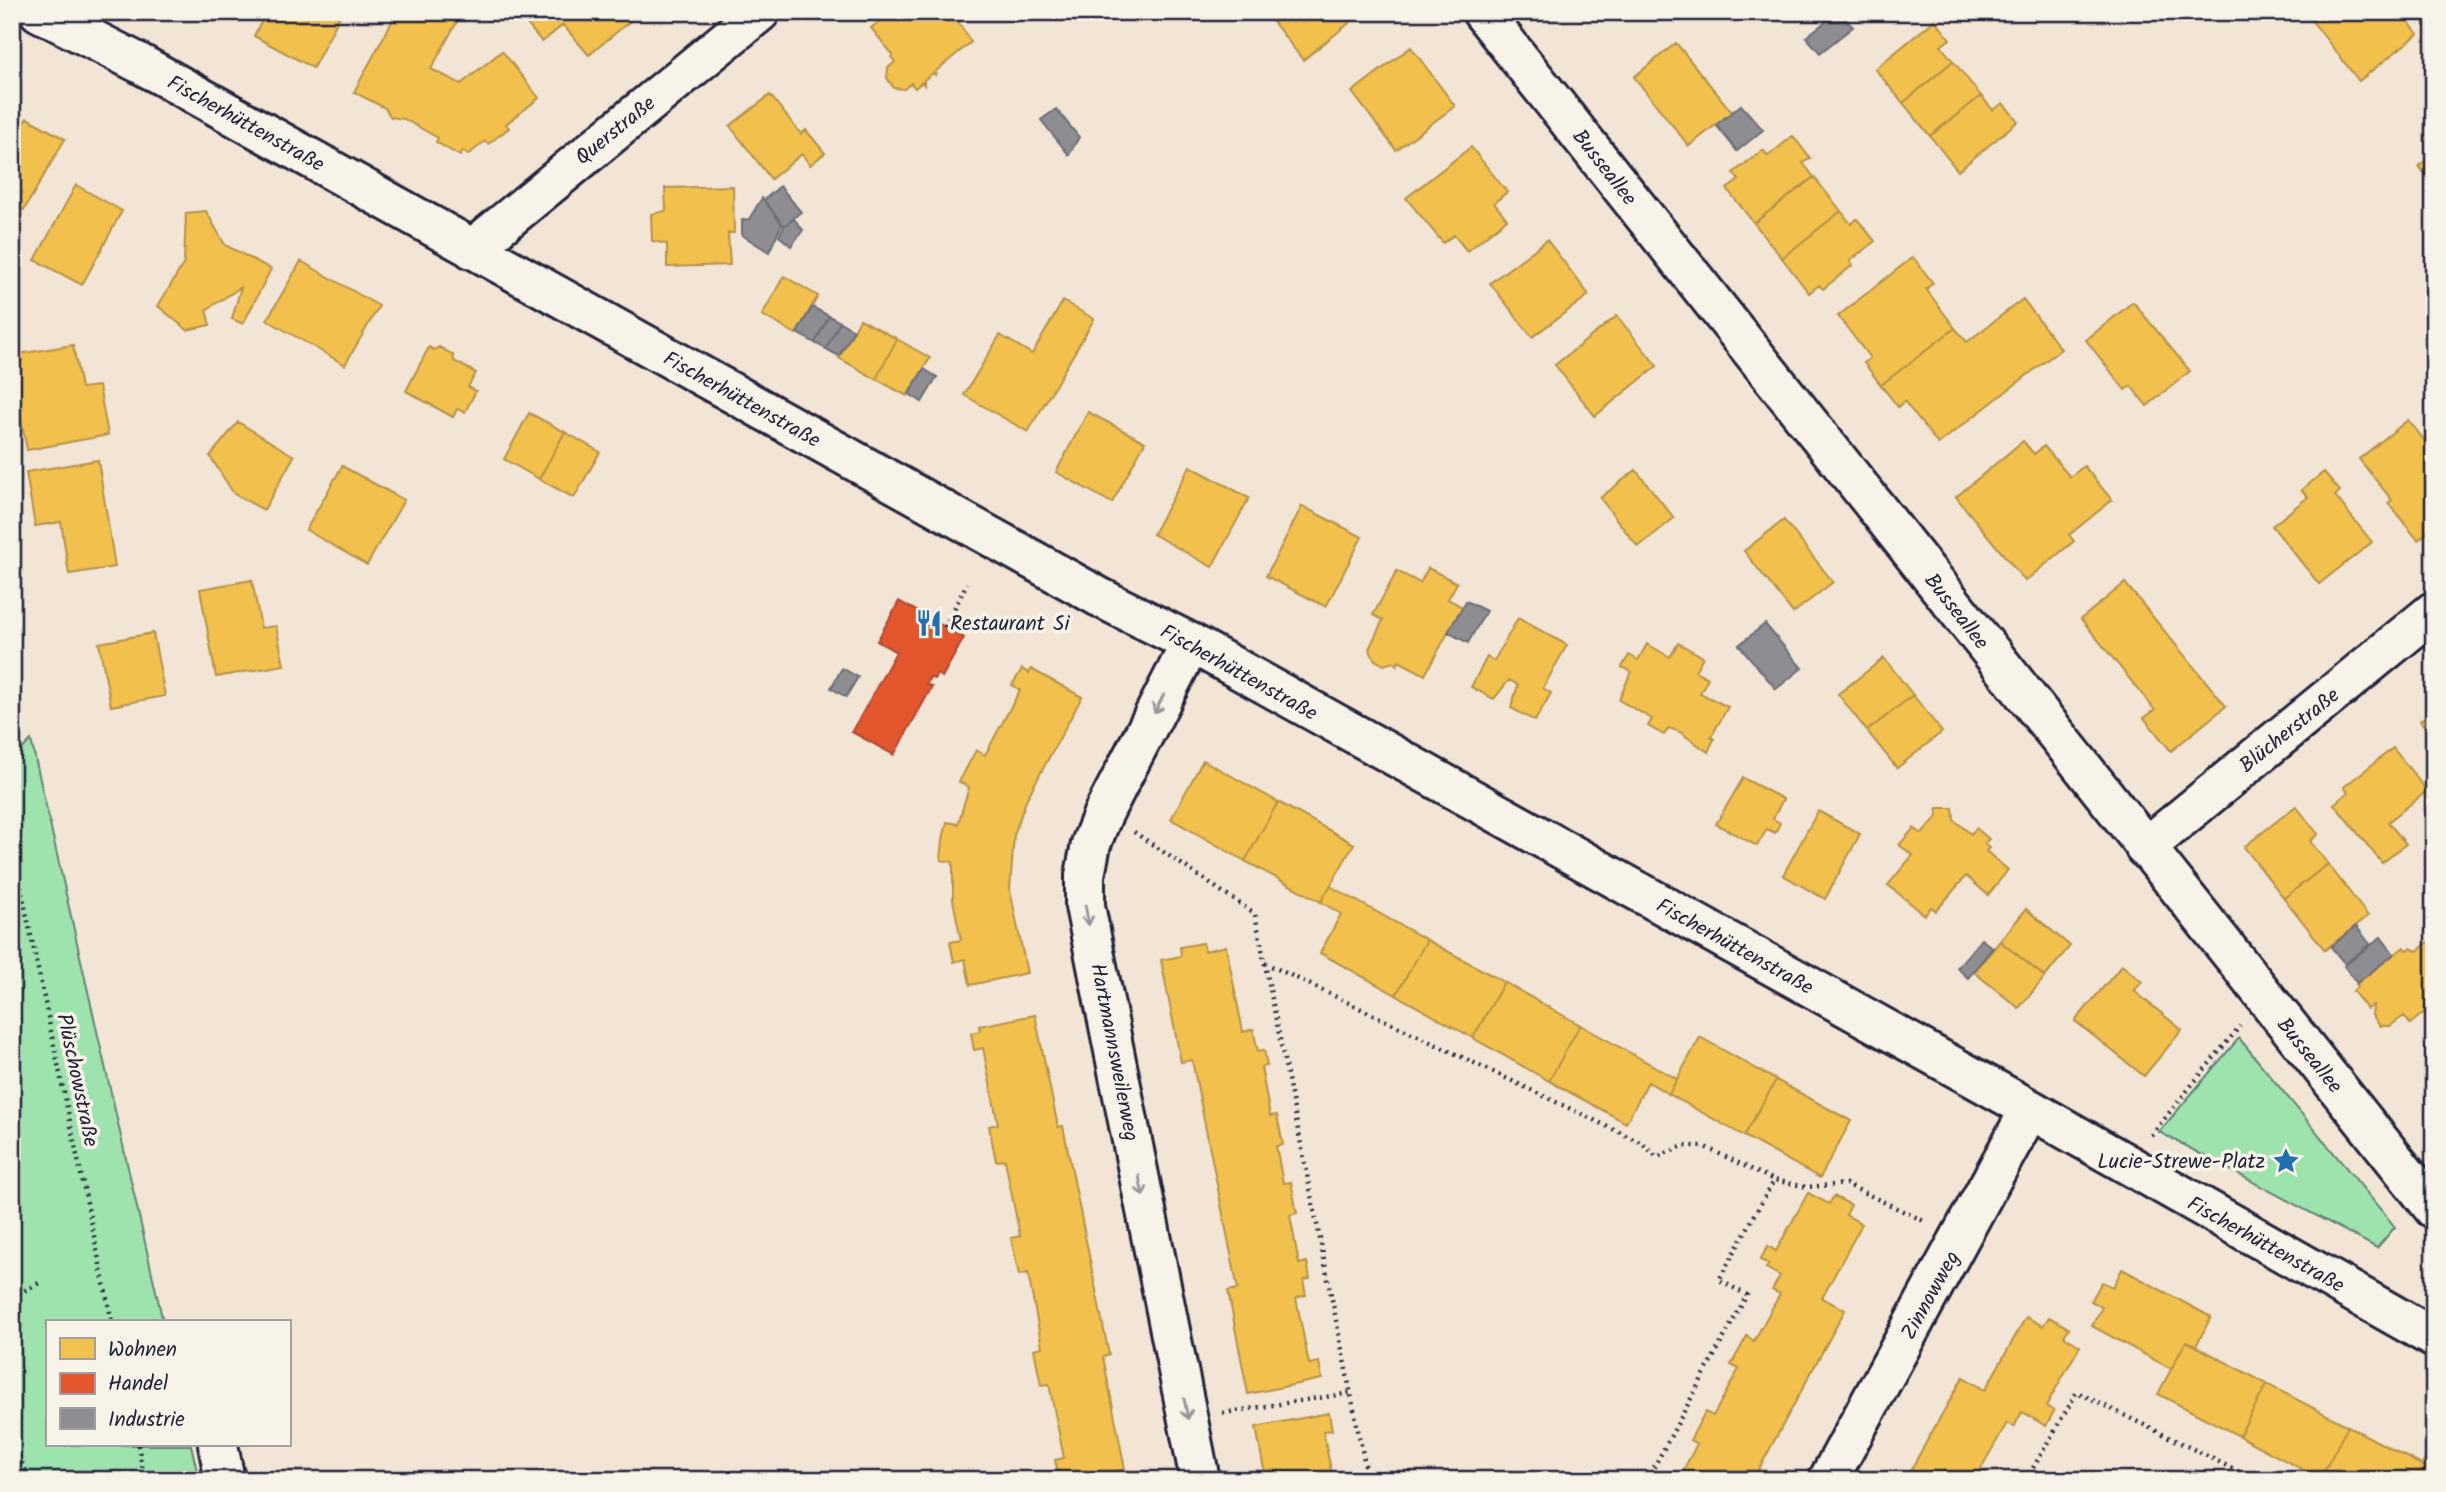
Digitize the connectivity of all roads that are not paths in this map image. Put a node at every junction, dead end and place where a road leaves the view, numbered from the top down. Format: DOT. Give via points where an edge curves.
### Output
graph roads {
  1 [pos="39,12"];
  2 [pos="760,12"];
  3 [pos="1482,12"];
  4 [pos="472,249"];
  5 [pos="2434,611"];
  6 [pos="1191,643"];
  7 [pos="2145,848"];
  8 [pos="2030,1109"];
  9 [pos="2434,1209"];
  10 [pos="2434,1338"];
  11 [pos="218,1446"];
  12 [pos="225,1480"];
  13 [pos="1200,1480"];
  14 [pos="1828,1480"];
  1 -- 4 [label="street, Fischerhüttenstraße"];
  2 -- 4 [label="street, Querstraße"];
  3 -- 7 [label="street, Busseallee"];
  4 -- 6 [label="street, Fischerhüttenstraße"];
  5 -- 7 [label="street, Blücherstraße"];
  6 -- 8 [label="street, Fischerhüttenstraße"];
  6 -- 13 [label="street, Hartmannsweilerweg, one-way" via="1091,844 1085,906"];
  7 -- 9 [label="street, Busseallee"];
  8 -- 10 [label="street, Fischerhüttenstraße"];
  8 -- 14 [label="street, Zinnowweg"];
  11 -- 12 [label="street"];
}
